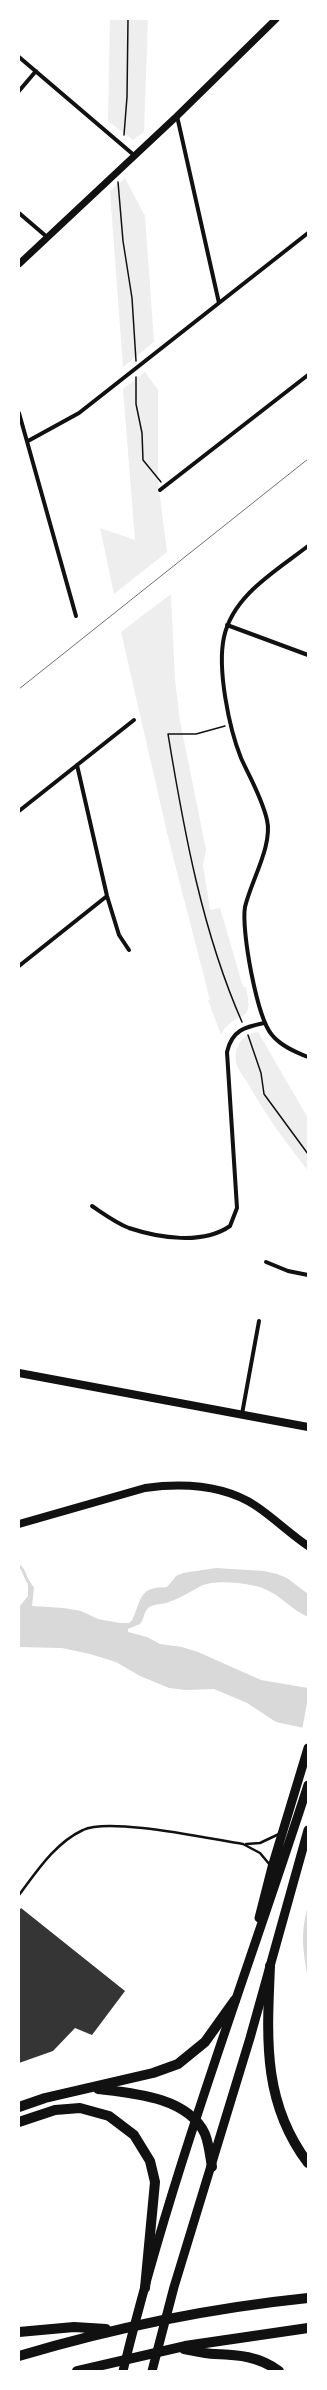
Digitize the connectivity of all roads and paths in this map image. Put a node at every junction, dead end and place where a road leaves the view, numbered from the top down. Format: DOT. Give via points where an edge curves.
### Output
graph roads {
  1 [pos="128,19"];
  2 [pos="276,19"];
  3 [pos="19,57"];
  4 [pos="36,71"];
  5 [pos="19,91"];
  6 [pos="177,116"];
  7 [pos="124,135"];
  8 [pos="135,156"];
  9 [pos="120,170"];
  10 [pos="19,213"];
  11 [pos="308,233"];
  12 [pos="47,237"];
  13 [pos="19,264"];
  14 [pos="219,303"];
  15 [pos="136,368"];
  16 [pos="308,375"];
  17 [pos="19,413"];
  18 [pos="28,441"];
  19 [pos="165,486"];
  20 [pos="160,490"];
  21 [pos="308,546"];
  22 [pos="76,616"];
  23 [pos="227,625"];
  24 [pos="308,655"];
  25 [pos="134,720"];
  26 [pos="230,725"];
  27 [pos="77,765"];
  28 [pos="19,811"];
  29 [pos="107,896"];
  30 [pos="129,950"];
  31 [pos="19,966"];
  32 [pos="264,1023"];
  33 [pos="245,1028"];
  34 [pos="308,1057"];
  35 [pos="308,1154"];
  36 [pos="92,1206"];
  37 [pos="266,1262"];
  38 [pos="308,1274"];
  39 [pos="259,1321"];
  40 [pos="19,1372"];
  41 [pos="242,1415"];
  42 [pos="308,1427"];
  43 [pos="19,1524"];
  44 [pos="308,1546"];
  45 [pos="308,1748"];
  46 [pos="308,1785"];
  47 [pos="308,1830"];
  48 [pos="282,1832"];
  49 [pos="243,1844"];
  50 [pos="308,1854"];
  51 [pos="272,1867"];
  52 [pos="19,1895"];
  53 [pos="289,1896"];
  54 [pos="252,1952"];
  55 [pos="270,1966"];
  56 [pos="235,2000"];
  57 [pos="92,2088"];
  58 [pos="19,2107"];
  59 [pos="19,2122"];
  60 [pos="196,2122"];
  61 [pos="308,2163"];
  62 [pos="212,2167"];
  63 [pos="145,2288"];
  64 [pos="308,2298"];
  65 [pos="308,2328"];
  66 [pos="116,2330"];
  67 [pos="19,2332"];
  68 [pos="178,2348"];
  69 [pos="19,2356"];
  70 [pos="77,2371"];
  71 [pos="123,2371"];
  72 [pos="152,2371"];
  73 [pos="279,2371"];
  1 -- 7 [label="path"];
  2 -- 6 [label="street"];
  3 -- 4 [label="street"];
  4 -- 5 [label="street"];
  4 -- 8 [label="street"];
  6 -- 8 [label="street"];
  6 -- 14 [label="street"];
  8 -- 9 [label="street"];
  9 -- 12 [label="street"];
  9 -- 15 [label="path" via="118,192 132,298"];
  10 -- 12 [label="street"];
  11 -- 14 [label="street"];
  12 -- 13 [label="street"];
  14 -- 15 [label="street"];
  15 -- 18 [label="street" via="79,413"];
  15 -- 19 [label="path" via="136,404 142,433 143,460"];
  16 -- 19 [label="street"];
  17 -- 18 [label="street"];
  18 -- 22 [label="street"];
  19 -- 20 [label="street"];
  21 -- 23 [label="street" via="246,596 232,613"];
  23 -- 24 [label="street"];
  23 -- 26 [label="street" via="222,654"];
  25 -- 27 [label="street"];
  26 -- 32 [label="street" via="267,821 266,843 244,919 245,941"];
  26 -- 33 [label="path" via="196,734 168,734 177,789 210,937"];
  27 -- 28 [label="street"];
  27 -- 29 [label="street"];
  29 -- 30 [label="street" via="117,930"];
  29 -- 31 [label="street"];
  32 -- 33 [label="street"];
  32 -- 34 [label="street" via="282,1044"];
  33 -- 35 [label="path" via="261,1073 264,1094"];
  33 -- 36 [label="street" via="232,1037 227,1052 237,1208 230,1226 212,1235 169,1236 128,1227"];
  37 -- 38 [label="street" via="288,1271"];
  39 -- 41 [label="street"];
  40 -- 41 [label="main road"];
  41 -- 42 [label="main road"];
  43 -- 44 [label="main road" via="141,1489 190,1486 241,1498 257,1507"];
  45 -- 48 [label="highway"];
  46 -- 54 [label="highway"];
  47 -- 53 [label="highway"];
  48 -- 49 [label="lane" via="260,1843"];
  48 -- 51 [label="highway"];
  49 -- 51 [label="lane" via="260,1853"];
  49 -- 52 [label="lane" via="122,1826 94,1826 75,1834 57,1847"];
  50 -- 53 [label="highway"];
  51 -- 54 [label="highway"];
  53 -- 55 [label="highway"];
  54 -- 56 [label="highway"];
  55 -- 61 [label="highway" via="267,2038 271,2079 275,2098 286,2125"];
  55 -- 62 [label="highway"];
  56 -- 57 [label="highway" via="210,2037 183,2061 158,2072"];
  56 -- 60 [label="highway"];
  57 -- 58 [label="highway" via="45,2098"];
  57 -- 60 [label="highway" via="156,2099 182,2110"];
  59 -- 63 [label="highway" via="54,2110 86,2108 115,2119 138,2139 150,2161 155,2182"];
  60 -- 62 [label="highway" via="206,2136"];
  60 -- 63 [label="highway"];
  62 -- 72 [label="highway" via="168,2309"];
  63 -- 71 [label="highway"];
  64 -- 66 [label="highway" via="186,2316"];
  65 -- 68 [label="highway"];
  66 -- 67 [label="highway" via="74,2327"];
  66 -- 69 [label="highway"];
  68 -- 70 [label="highway"];
  68 -- 73 [label="highway" via="215,2354 246,2355"];
}
